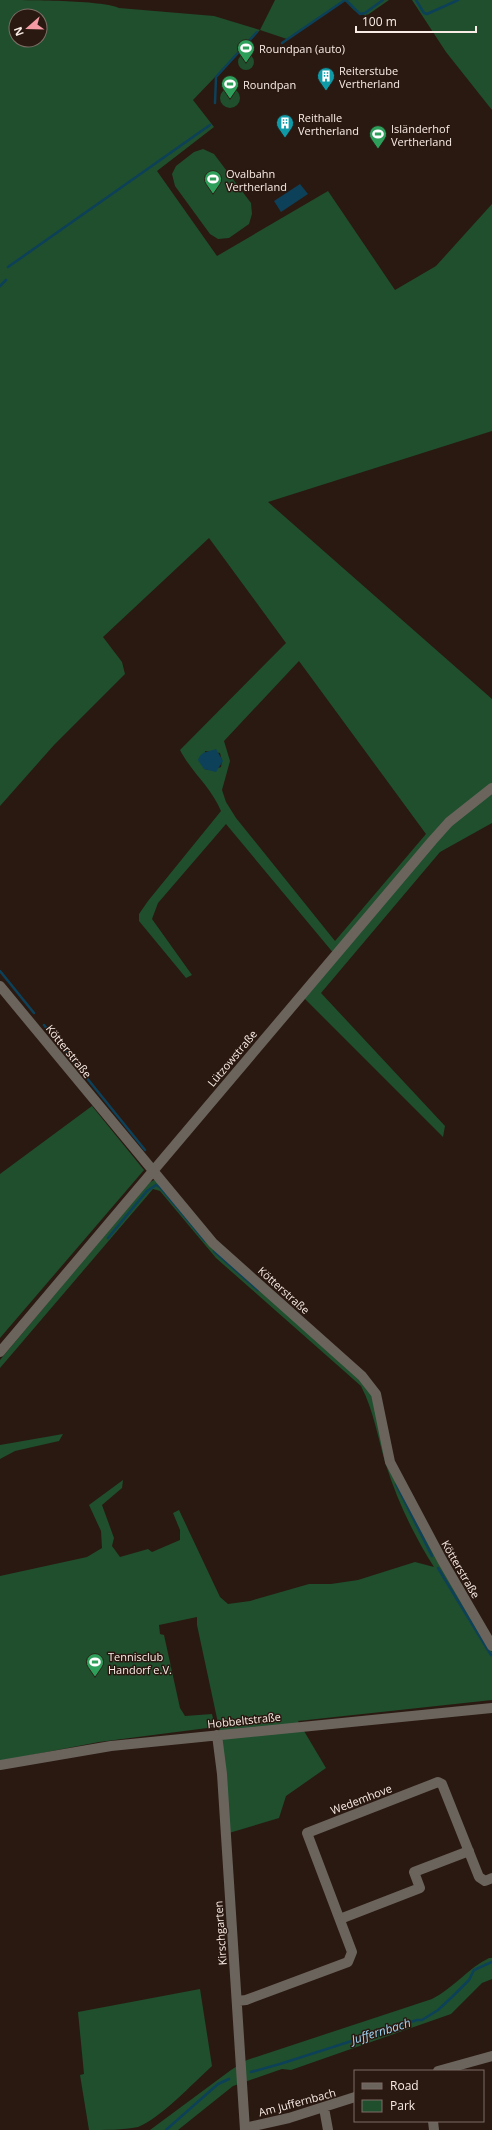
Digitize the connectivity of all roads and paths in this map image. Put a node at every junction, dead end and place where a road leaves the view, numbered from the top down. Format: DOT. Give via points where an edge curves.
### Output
graph roads {
  1 [pos="492,788"];
  2 [pos="0,986"];
  3 [pos="152,1172"];
  4 [pos="0,1352"];
  5 [pos="492,1646"];
  6 [pos="492,1708"];
  7 [pos="217,1735"];
  8 [pos="0,1765"];
  9 [pos="469,1851"];
  10 [pos="492,1878"];
  11 [pos="340,1919"];
  12 [pos="236,2001"];
  13 [pos="492,2056"];
  14 [pos="442,2070"];
  15 [pos="354,2097"];
  16 [pos="324,2108"];
  17 [pos="245,2129"];
  18 [pos="328,2130"];
  1 -- 3 [label="street, Lützowstraße" via="449,822 432,841"];
  2 -- 3 [label="street, Kötterstraße"];
  3 -- 4 [label="street, Lützowstraße"];
  3 -- 5 [label="street, Kötterstraße" via="213,1243 362,1376 376,1394 390,1462 442,1560"];
  6 -- 7 [label="street, Hobbeltstraße"];
  7 -- 8 [label="street, Hobbeltstraße" via="111,1746"];
  7 -- 12 [label="street, Kirschgarten" via="222,1774"];
  9 -- 10 [label="street, Wedemhove" via="479,1877 485,1881"];
  9 -- 11 [label="street" via="414,1872 420,1888"];
  9 -- 11 [label="street, Wedemhove" via="442,1784 438,1782 307,1833"];
  11 -- 12 [label="street, Wedemhove" via="352,1952 348,1962 246,2000"];
  12 -- 17 [label="street, Kirschgarten"];
  13 -- 14 [label="street"];
  15 -- 16 [label="street, Am Juffernbach"];
  16 -- 17 [label="street, Am Juffernbach"];
  16 -- 18 [label="street"];
}
